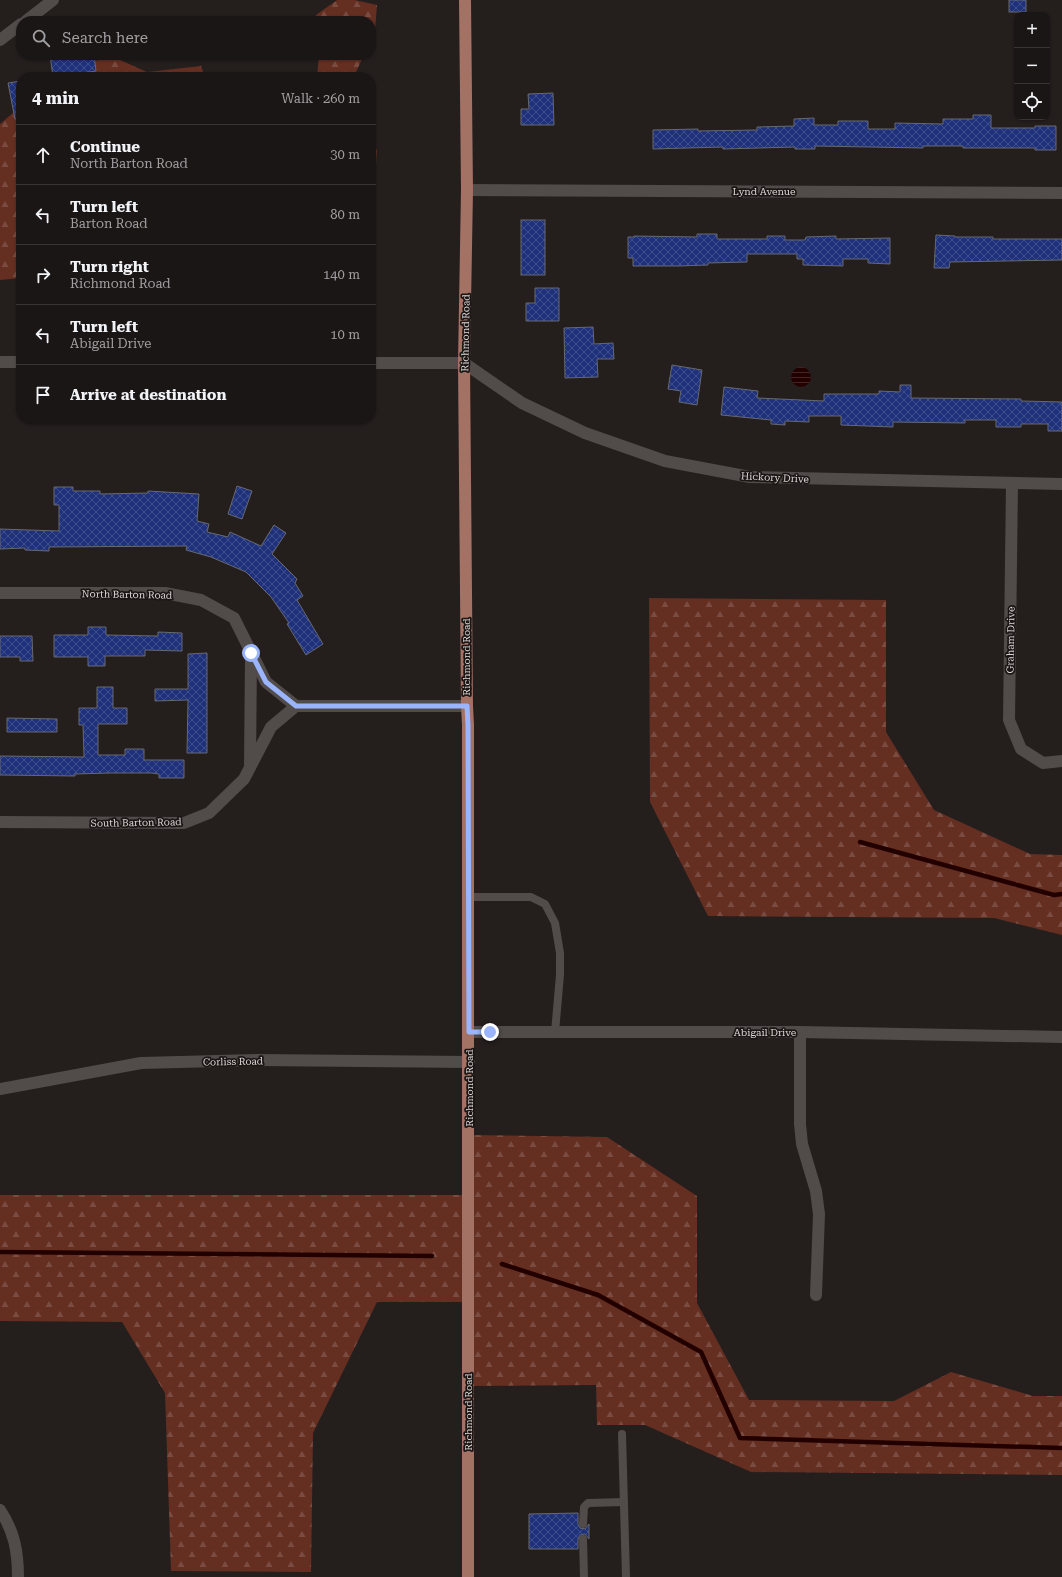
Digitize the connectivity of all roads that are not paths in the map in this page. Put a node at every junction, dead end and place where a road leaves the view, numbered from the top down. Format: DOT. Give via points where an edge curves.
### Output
graph roads {
  1 [pos="54,0"];
  2 [pos="465,0"];
  3 [pos="33,16"];
  4 [pos="16,28"];
  5 [pos="0,40"];
  6 [pos="467,190"];
  7 [pos="1062,193"];
  8 [pos="0,362"];
  9 [pos="16,362"];
  10 [pos="376,363"];
  11 [pos="464,363"];
  12 [pos="1012,484"];
  13 [pos="1062,484"];
  14 [pos="0,593"];
  15 [pos="251,653"];
  16 [pos="296,706"];
  17 [pos="467,706"];
  18 [pos="1062,761"];
  19 [pos="250,767"];
  20 [pos="0,822"];
  21 [pos="468,897"];
  22 [pos="469,1032"];
  23 [pos="554,1032"];
  24 [pos="800,1032"];
  25 [pos="1062,1037"];
  26 [pos="469,1062"];
  27 [pos="0,1089"];
  28 [pos="816,1295"];
  29 [pos="622,1434"];
  30 [pos="624,1502"];
  31 [pos="0,1510"];
  32 [pos="583,1524"];
  33 [pos="583,1539"];
  34 [pos="18,1577"];
  35 [pos="468,1577"];
  36 [pos="584,1577"];
  37 [pos="626,1577"];
  1 -- 3 [label="street"];
  2 -- 6 [label="main road, Richmond Road"];
  4 -- 5 [label="street"];
  6 -- 7 [label="street, Lynd Avenue"];
  6 -- 11 [label="main road, Richmond Road"];
  8 -- 9 [label="street"];
  10 -- 11 [label="street"];
  11 -- 12 [label="street, Hickory Drive" via="522,403 585,433 665,461 750,477"];
  11 -- 17 [label="main road, Richmond Road"];
  12 -- 13 [label="street, Hickory Drive"];
  12 -- 18 [label="street, Graham Drive" via="1009,720 1021,749 1043,763"];
  14 -- 15 [label="street, North Barton Road" via="166,592 201,600 234,618"];
  15 -- 16 [label="street, North Barton Road" via="266,682"];
  15 -- 19 [label="street, North Barton Road"];
  16 -- 17 [label="street"];
  16 -- 19 [label="street, South Barton Road" via="271,727"];
  17 -- 21 [label="main road, Richmond Road"];
  19 -- 20 [label="street, South Barton Road" via="244,778 209,814 184,822"];
  21 -- 22 [label="main road, Richmond Road"];
  21 -- 23 [label="lane" via="530,897 546,904 554,923 560,953"];
  22 -- 23 [label="street, Abigail Drive"];
  22 -- 26 [label="main road, Richmond Road"];
  23 -- 24 [label="street, Abigail Drive"];
  24 -- 25 [label="street, Abigail Drive"];
  24 -- 28 [label="street" via="802,1144 816,1191 819,1214"];
  26 -- 27 [label="street, Corliss Road" via="258,1060 141,1063"];
  26 -- 35 [label="main road, Richmond Road"];
  29 -- 30 [label="lane"];
  30 -- 32 [label="lane" via="588,1503 584,1507"];
  30 -- 37 [label="lane"];
  31 -- 34 [label="street" via="17,1547"];
  33 -- 36 [label="lane"];
}
